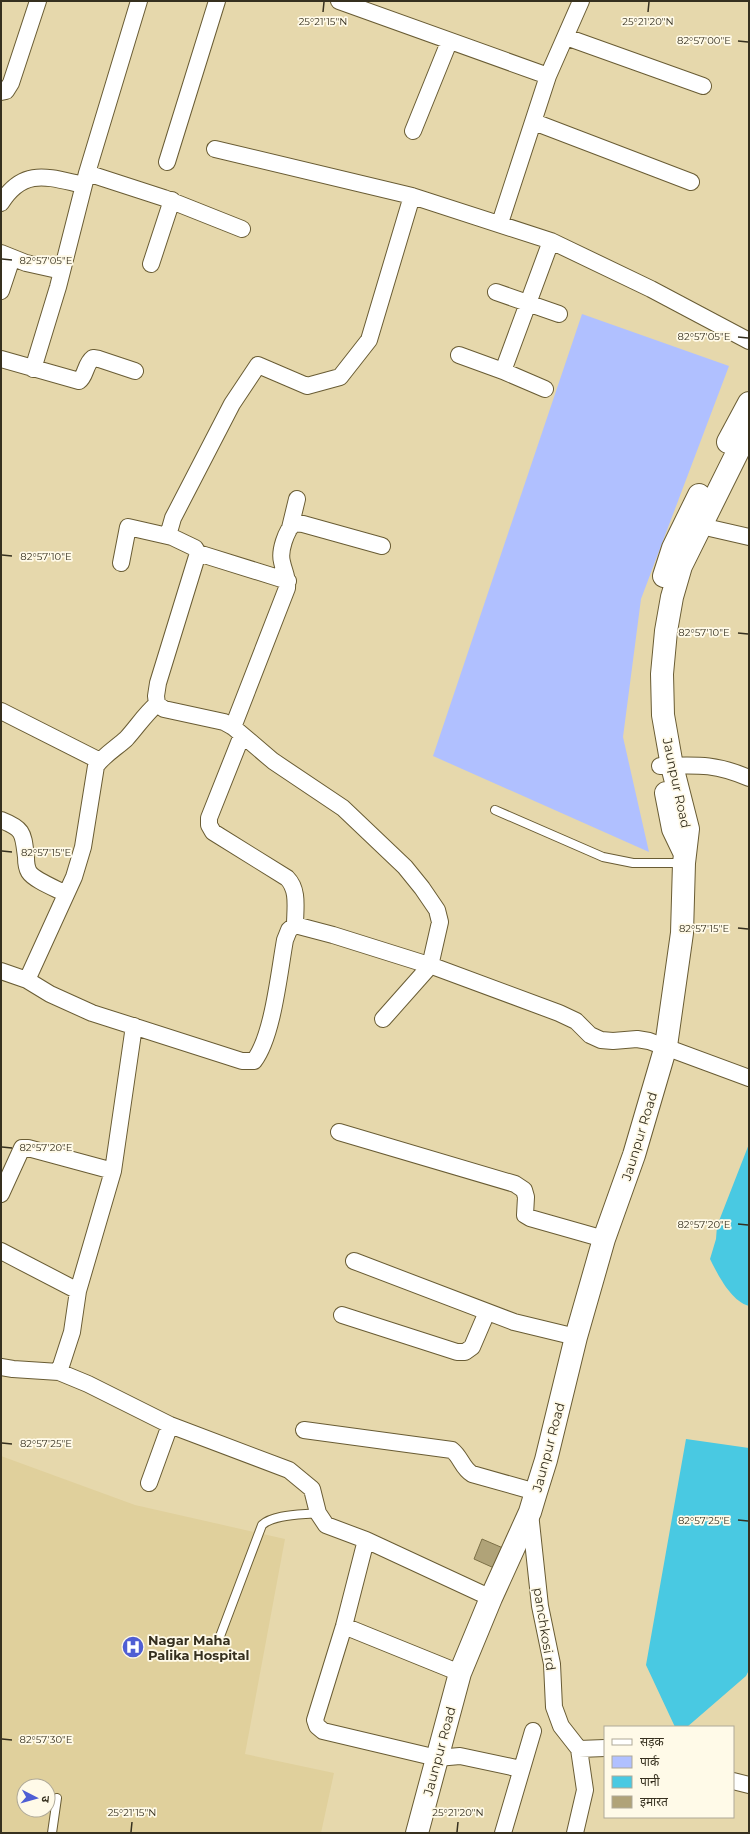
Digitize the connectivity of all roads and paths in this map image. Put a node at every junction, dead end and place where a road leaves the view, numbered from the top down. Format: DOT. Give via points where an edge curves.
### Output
graph roads {
  1 [pos="38,1"];
  2 [pos="139,1"];
  3 [pos="217,1"];
  4 [pos="339,1"];
  5 [pos="581,1"];
  6 [pos="566,37"];
  7 [pos="449,42"];
  8 [pos="548,76"];
  9 [pos="703,86"];
  10 [pos="1,92"];
  11 [pos="534,122"];
  12 [pos="413,131"];
  13 [pos="215,149"];
  14 [pos="167,162"];
  15 [pos="86,179"];
  16 [pos="691,182"];
  17 [pos="412,196"];
  18 [pos="172,200"];
  19 [pos="1,203"];
  20 [pos="500,223"];
  21 [pos="242,229"];
  22 [pos="551,241"];
  23 [pos="6,255"];
  24 [pos="151,264"];
  25 [pos="62,270"];
  26 [pos="1,292"];
  27 [pos="496,292"];
  28 [pos="528,303"];
  29 [pos="559,314"];
  30 [pos="749,341"];
  31 [pos="459,355"];
  32 [pos="1,359"];
  33 [pos="33,369"];
  34 [pos="135,371"];
  35 [pos="503,371"];
  36 [pos="545,389"];
  37 [pos="749,403"];
  38 [pos="749,429"];
  39 [pos="297,499"];
  40 [pos="701,526"];
  41 [pos="290,528"];
  42 [pos="749,536"];
  43 [pos="172,537"];
  44 [pos="382,546"];
  45 [pos="198,553"];
  46 [pos="121,563"];
  47 [pos="288,580"];
  48 [pos="157,704"];
  49 [pos="1,711"];
  50 [pos="238,731"];
  51 [pos="100,761"];
  52 [pos="666,766"];
  53 [pos="749,778"];
  54 [pos="495,810"];
  55 [pos="1,820"];
  56 [pos="685,859"];
  57 [pos="66,894"];
  58 [pos="295,925"];
  59 [pos="430,966"];
  60 [pos="1,971"];
  61 [pos="27,980"];
  62 [pos="383,1019"];
  63 [pos="134,1026"];
  64 [pos="666,1046"];
  65 [pos="749,1078"];
  66 [pos="339,1132"];
  67 [pos="113,1171"];
  68 [pos="1,1194"];
  69 [pos="604,1239"];
  70 [pos="1,1251"];
  71 [pos="354,1261"];
  72 [pos="78,1291"];
  73 [pos="487,1312"];
  74 [pos="342,1315"];
  75 [pos="576,1337"];
  76 [pos="1,1367"];
  77 [pos="59,1372"];
  78 [pos="170,1425"];
  79 [pos="304,1430"];
  80 [pos="149,1483"];
  81 [pos="533,1502"];
  82 [pos="318,1512"];
  83 [pos="366,1540"];
  84 [pos="491,1598"];
  85 [pos="344,1626"];
  86 [pos="219,1639"];
  87 [pos="460,1673"];
  88 [pos="533,1731"];
  89 [pos="604,1748"];
  90 [pos="579,1749"];
  91 [pos="437,1758"];
  92 [pos="521,1770"];
  93 [pos="734,1781"];
  94 [pos="749,1785"];
  95 [pos="57,1798"];
  96 [pos="52,1833"];
  97 [pos="417,1833"];
  98 [pos="503,1833"];
  99 [pos="575,1833"];
  1 -- 10 [label="street" via="12,84 6,91"];
  2 -- 15 [label="street"];
  3 -- 14 [label="street"];
  4 -- 7 [label="street"];
  5 -- 6 [label="street"];
  6 -- 8 [label="street"];
  6 -- 9 [label="street"];
  7 -- 8 [label="street"];
  7 -- 12 [label="street"];
  8 -- 11 [label="street"];
  11 -- 16 [label="street"];
  11 -- 20 [label="street"];
  13 -- 17 [label="street"];
  15 -- 18 [label="street"];
  15 -- 19 [label="street" via="41,176 33,178 13,189"];
  15 -- 25 [label="street"];
  17 -- 20 [label="street"];
  17 -- 43 [label="street" via="369,340 340,377 306,386 258,365 232,404 173,518 169,532"];
  18 -- 21 [label="street"];
  18 -- 24 [label="street"];
  20 -- 22 [label="street"];
  22 -- 28 [label="street"];
  22 -- 30 [label="street" via="630,278"];
  23 -- 25 [label="street" via="26,263"];
  23 -- 26 [label="street"];
  25 -- 33 [label="street"];
  27 -- 28 [label="street"];
  28 -- 29 [label="street"];
  28 -- 35 [label="street"];
  31 -- 35 [label="street"];
  32 -- 33 [label="street"];
  33 -- 34 [label="street" via="79,381 93,358"];
  35 -- 36 [label="street"];
  37 -- 52 [label="street" via="690,511 673,548 660,590 653,627 649,704 651,722"];
  38 -- 40 [label="street, Jaunpur Road"];
  39 -- 41 [label="street"];
  40 -- 42 [label="street"];
  40 -- 52 [label="street, Jaunpur Road" via="682,566 672,597 666,631 662,696"];
  41 -- 44 [label="street" via="294,523 303,524"];
  41 -- 47 [label="street" via="281,557"];
  43 -- 45 [label="street" via="195,548"];
  43 -- 46 [label="street" via="128,527"];
  45 -- 47 [label="street"];
  45 -- 48 [label="street" via="158,683"];
  47 -- 50 [label="street"];
  48 -- 50 [label="street" via="164,709 224,722"];
  48 -- 51 [label="street" via="115,749"];
  49 -- 51 [label="street"];
  50 -- 58 [label="street" via="209,818 209,825 213,832 292,883 295,890"];
  50 -- 59 [label="street" via="274,761 343,808 405,867 437,910 440,922"];
  51 -- 57 [label="street" via="94,772 83,847"];
  52 -- 53 [label="street" via="711,765"];
  52 -- 56 [label="street" via="673,829"];
  54 -- 56 [label="lane" via="603,857 633,862"];
  55 -- 57 [label="street" via="18,828 23,834 29,872"];
  56 -- 64 [label="street, Jaunpur Road" via="682,933"];
  57 -- 61 [label="street"];
  58 -- 59 [label="street"];
  58 -- 63 [label="street" via="288,930 267,1034 261,1052 254,1061 242,1062"];
  59 -- 62 [label="street"];
  59 -- 64 [label="street" via="559,1013 576,1021 590,1035 601,1040 637,1039"];
  60 -- 61 [label="street"];
  61 -- 63 [label="street" via="80,1008"];
  63 -- 67 [label="street"];
  64 -- 65 [label="street"];
  64 -- 69 [label="street, Jaunpur Road" via="634,1155"];
  66 -- 69 [label="street" via="515,1184 524,1190 525,1215"];
  67 -- 68 [label="street" via="22,1148"];
  67 -- 72 [label="street"];
  69 -- 75 [label="street, Jaunpur Road"];
  70 -- 72 [label="street"];
  71 -- 73 [label="street"];
  72 -- 77 [label="street" via="72,1332"];
  73 -- 74 [label="street" via="472,1347 465,1352 457,1352"];
  73 -- 75 [label="street" via="532,1328"];
  75 -- 81 [label="street, Jaunpur Road"];
  76 -- 77 [label="street"];
  77 -- 78 [label="street"];
  78 -- 80 [label="street"];
  78 -- 82 [label="street" via="289,1470 312,1489"];
  79 -- 81 [label="street" via="452,1450 459,1456 467,1471"];
  81 -- 84 [label="street, Jaunpur Road"];
  81 -- 90 [label="street, panchkosi rd" via="540,1606 552,1664 554,1707 561,1726"];
  82 -- 83 [label="street" via="326,1525"];
  82 -- 86 [label="lane" via="275,1518 267,1520 262,1525"];
  83 -- 84 [label="street"];
  83 -- 85 [label="street"];
  84 -- 87 [label="street, Jaunpur Road"];
  85 -- 87 [label="street"];
  85 -- 91 [label="street" via="315,1720 317,1726 323,1731"];
  87 -- 91 [label="street, Jaunpur Road"];
  88 -- 92 [label="street"];
  89 -- 90 [label="street"];
  90 -- 99 [label="street, panchkosi rd" via="585,1790"];
  91 -- 92 [label="street" via="460,1756"];
  91 -- 97 [label="street, Jaunpur Road"];
  92 -- 98 [label="street"];
  93 -- 94 [label="street"];
  95 -- 96 [label="lane"];
}
